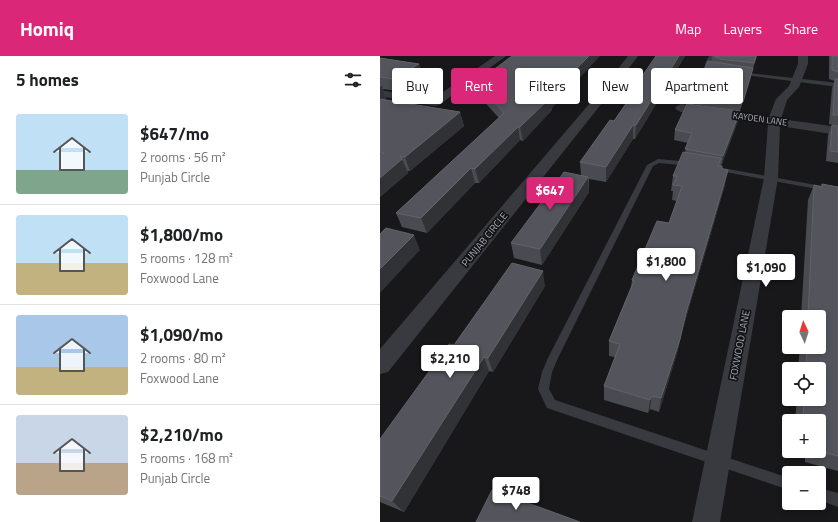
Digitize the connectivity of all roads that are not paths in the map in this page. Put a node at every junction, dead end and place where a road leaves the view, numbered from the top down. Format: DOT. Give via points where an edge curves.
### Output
graph roads {
  1 [pos="501,56"];
  2 [pos="633,56"];
  3 [pos="711,56"];
  4 [pos="803,56"];
  5 [pos="710,68"];
  6 [pos="743,73"];
  7 [pos="797,80"];
  8 [pos="838,85"];
  9 [pos="380,93"];
  10 [pos="681,108"];
  11 [pos="774,121"];
  12 [pos="838,131"];
  13 [pos="771,178"];
  14 [pos="838,191"];
  15 [pos="380,365"];
  16 [pos="718,461"];
  17 [pos="782,482"];
  18 [pos="826,496"];
  19 [pos="838,500"];
  20 [pos="706,522"];
  1 -- 9 [label="street" via="436,103"];
  2 -- 15 [label="street, PUNJAB CIRCLE"];
  3 -- 5 [label="lane" via="707,64"];
  4 -- 7 [label="street, FOXWOOD LANE"];
  6 -- 7 [label="lane"];
  7 -- 8 [label="lane"];
  7 -- 11 [label="street, FOXWOOD LANE" via="782,99"];
  10 -- 11 [label="street, KAYDEN LANE"];
  11 -- 12 [label="street, KAYDEN LANE"];
  11 -- 13 [label="street, FOXWOOD LANE"];
  13 -- 14 [label="lane"];
  13 -- 16 [label="street, FOXWOOD LANE"];
  13 -- 16 [label="lane" via="670,161 658,161 650,165 553,358 543,389 551,404"];
  16 -- 17 [label="lane"];
  16 -- 20 [label="street, FOXWOOD LANE"];
  18 -- 19 [label="lane"];
}
